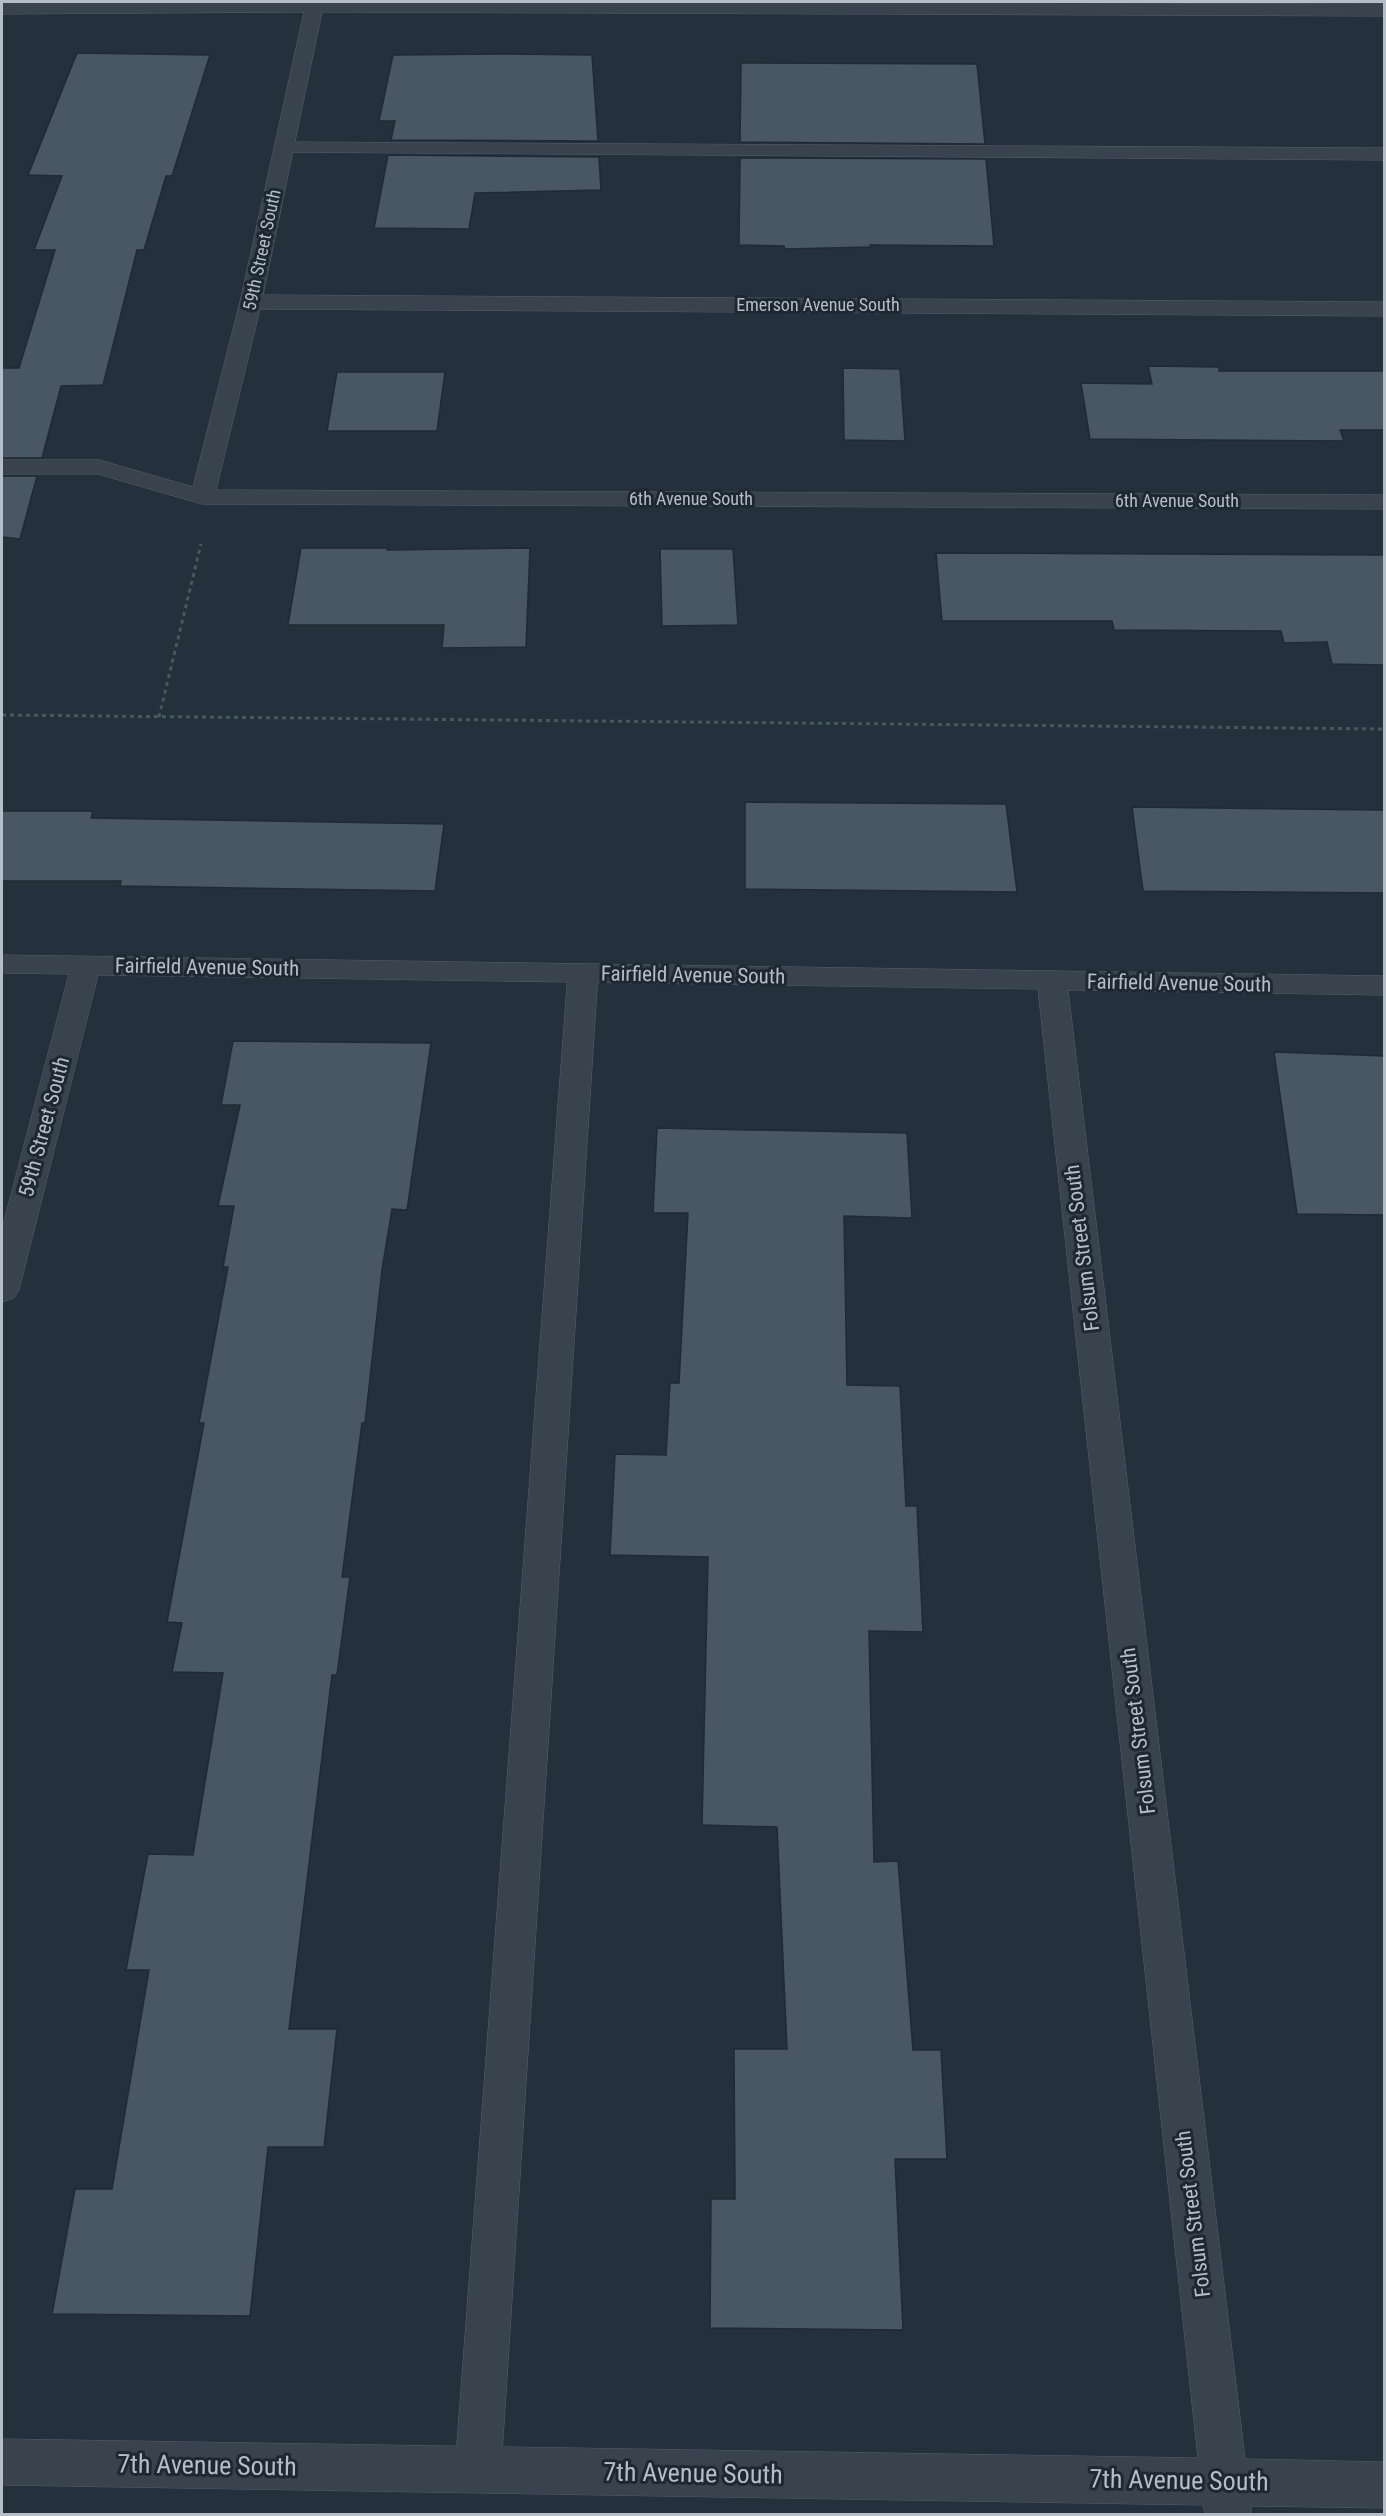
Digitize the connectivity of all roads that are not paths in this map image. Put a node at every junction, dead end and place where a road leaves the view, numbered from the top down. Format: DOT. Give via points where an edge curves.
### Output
graph roads {
  1 [pos="314,4"];
  2 [pos="2,8"];
  3 [pos="1384,10"];
  4 [pos="284,148"];
  5 [pos="1384,154"];
  6 [pos="251,302"];
  7 [pos="1384,309"];
  8 [pos="2,466"];
  9 [pos="208,497"];
  10 [pos="1384,502"];
  11 [pos="2,964"];
  12 [pos="86,965"];
  13 [pos="583,973"];
  14 [pos="1052,981"];
  15 [pos="1384,985"];
  16 [pos="2,1290"];
  17 [pos="2,2462"];
  18 [pos="478,2469"];
  19 [pos="1384,2485"];
  20 [pos="1226,2498"];
  1 -- 2 [label="street"];
  1 -- 3 [label="street"];
  1 -- 4 [label="street, 59th Street South"];
  4 -- 5 [label="street"];
  4 -- 6 [label="street, 59th Street South"];
  6 -- 7 [label="street, Emerson Avenue South"];
  6 -- 9 [label="street, 59th Street South"];
  8 -- 9 [label="street, 6th Avenue South" via="99,467"];
  9 -- 10 [label="street, 6th Avenue South"];
  11 -- 12 [label="street, Fairfield Avenue South"];
  12 -- 13 [label="street, Fairfield Avenue South"];
  12 -- 16 [label="street, 59th Street South"];
  13 -- 14 [label="street, Fairfield Avenue South"];
  13 -- 18 [label="street"];
  14 -- 15 [label="street, Fairfield Avenue South"];
  14 -- 20 [label="street, Folsum Street South"];
  17 -- 18 [label="street, 7th Avenue South"];
  18 -- 20 [label="street, 7th Avenue South"];
  19 -- 20 [label="street, 7th Avenue South"];
}
